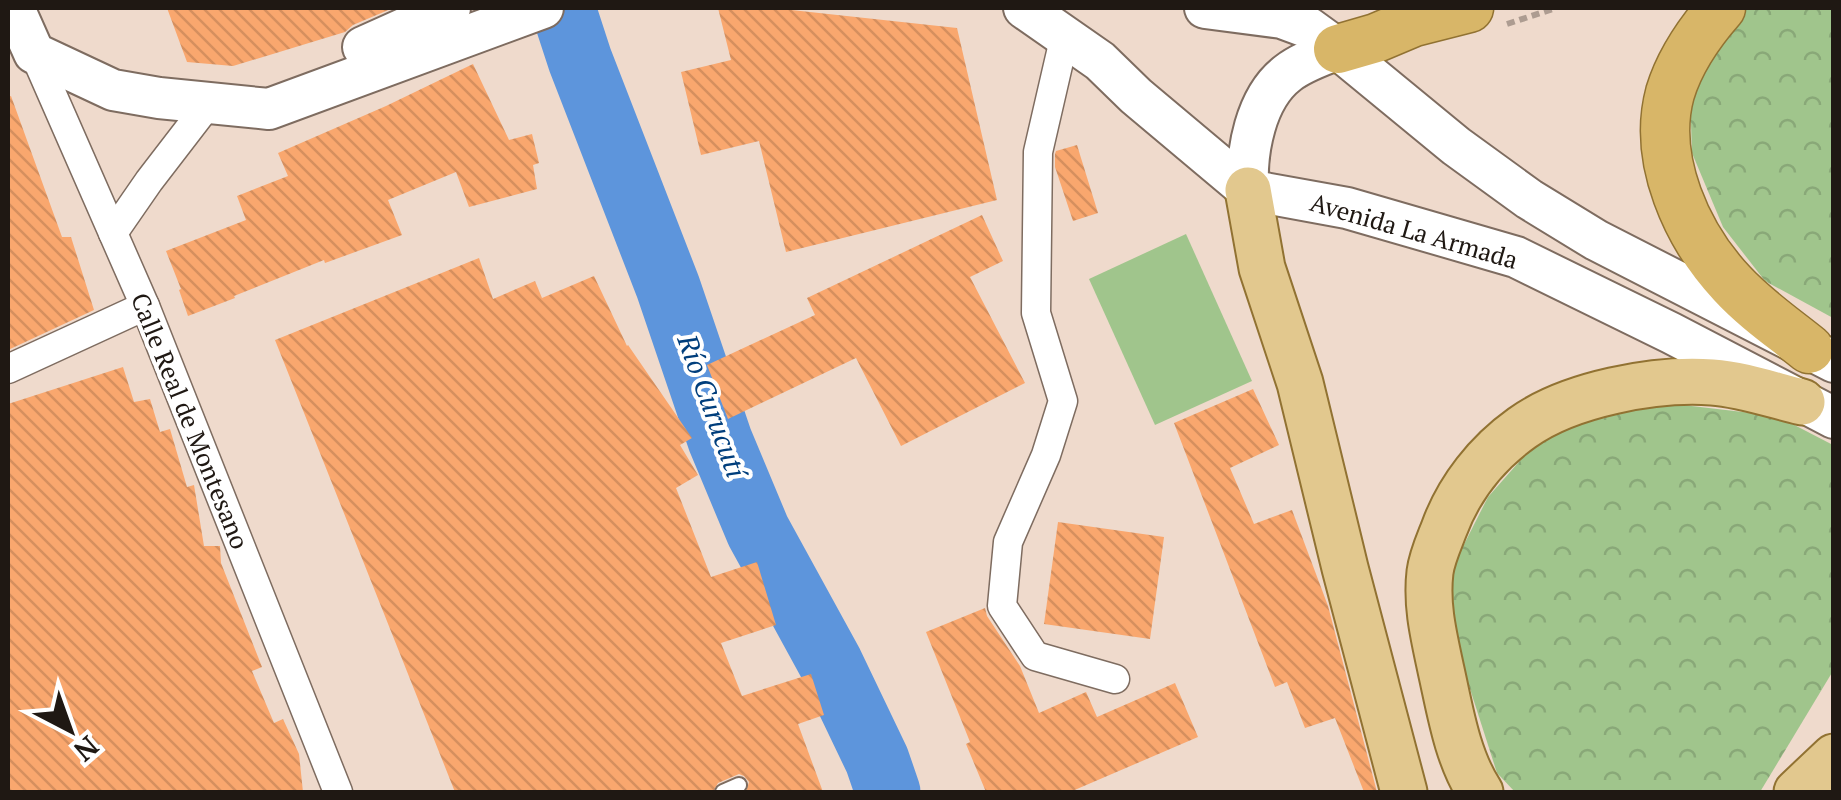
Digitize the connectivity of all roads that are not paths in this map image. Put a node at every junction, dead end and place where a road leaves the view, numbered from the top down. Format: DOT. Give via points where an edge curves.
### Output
graph roads {
  1 [pos="14,8"];
  2 [pos="543,8"];
  3 [pos="1024,8"];
  4 [pos="1205,8"];
  5 [pos="1721,8"];
  6 [pos="1487,16"];
  7 [pos="459,20"];
  8 [pos="1065,35"];
  9 [pos="1338,49"];
  10 [pos="34,53"];
  11 [pos="209,102"];
  12 [pos="1248,190"];
  13 [pos="113,232"];
  14 [pos="145,306"];
  15 [pos="1821,356"];
  16 [pos="8,368"];
  17 [pos="1818,410"];
  18 [pos="1115,679"];
  19 [pos="1834,758"];
  20 [pos="1834,770"];
  21 [pos="739,785"];
  22 [pos="338,792"];
  23 [pos="723,792"];
  24 [pos="1404,792"];
  25 [pos="1480,792"];
  26 [pos="1797,792"];
  27 [pos="1821,792"];
  1 -- 10 [label="main road"];
  2 -- 7 [label="main road"];
  3 -- 8 [label="main road, Avenida La Armada"];
  4 -- 9 [label="main road" via="1282,18"];
  5 -- 15 [label="highway" via="1690,47 1670,95 1665,130 1676,192 1731,284"];
  6 -- 9 [label="highway" via="1414,22"];
  7 -- 11 [label="main road"];
  8 -- 12 [label="main road, Avenida La Armada"];
  8 -- 18 [label="street" via="1038,152 1036,314 1063,401 1008,542 1002,606 1035,656"];
  9 -- 12 [label="main road" via="1286,74 1267,97 1246,167"];
  9 -- 15 [label="main road" via="1529,199"];
  10 -- 11 [label="main road" via="112,90"];
  10 -- 13 [label="street, Calle Real de Montesano"];
  11 -- 13 [label="street"];
  12 -- 17 [label="main road, Avenida La Armada" via="1347,208 1516,257"];
  12 -- 24 [label="main road" via="1262,268 1300,383"];
  13 -- 14 [label="street, Calle Real de Montesano"];
  14 -- 16 [label="street"];
  14 -- 22 [label="street, Calle Real de Montesano"];
  17 -- 25 [label="main road" via="1714,382 1664,383 1590,398 1523,427 1467,482 1430,568 1428,602 1450,713"];
  19 -- 26 [label="main road"];
  20 -- 27 [label="main road"];
  21 -- 23 [label="lane"];
}
